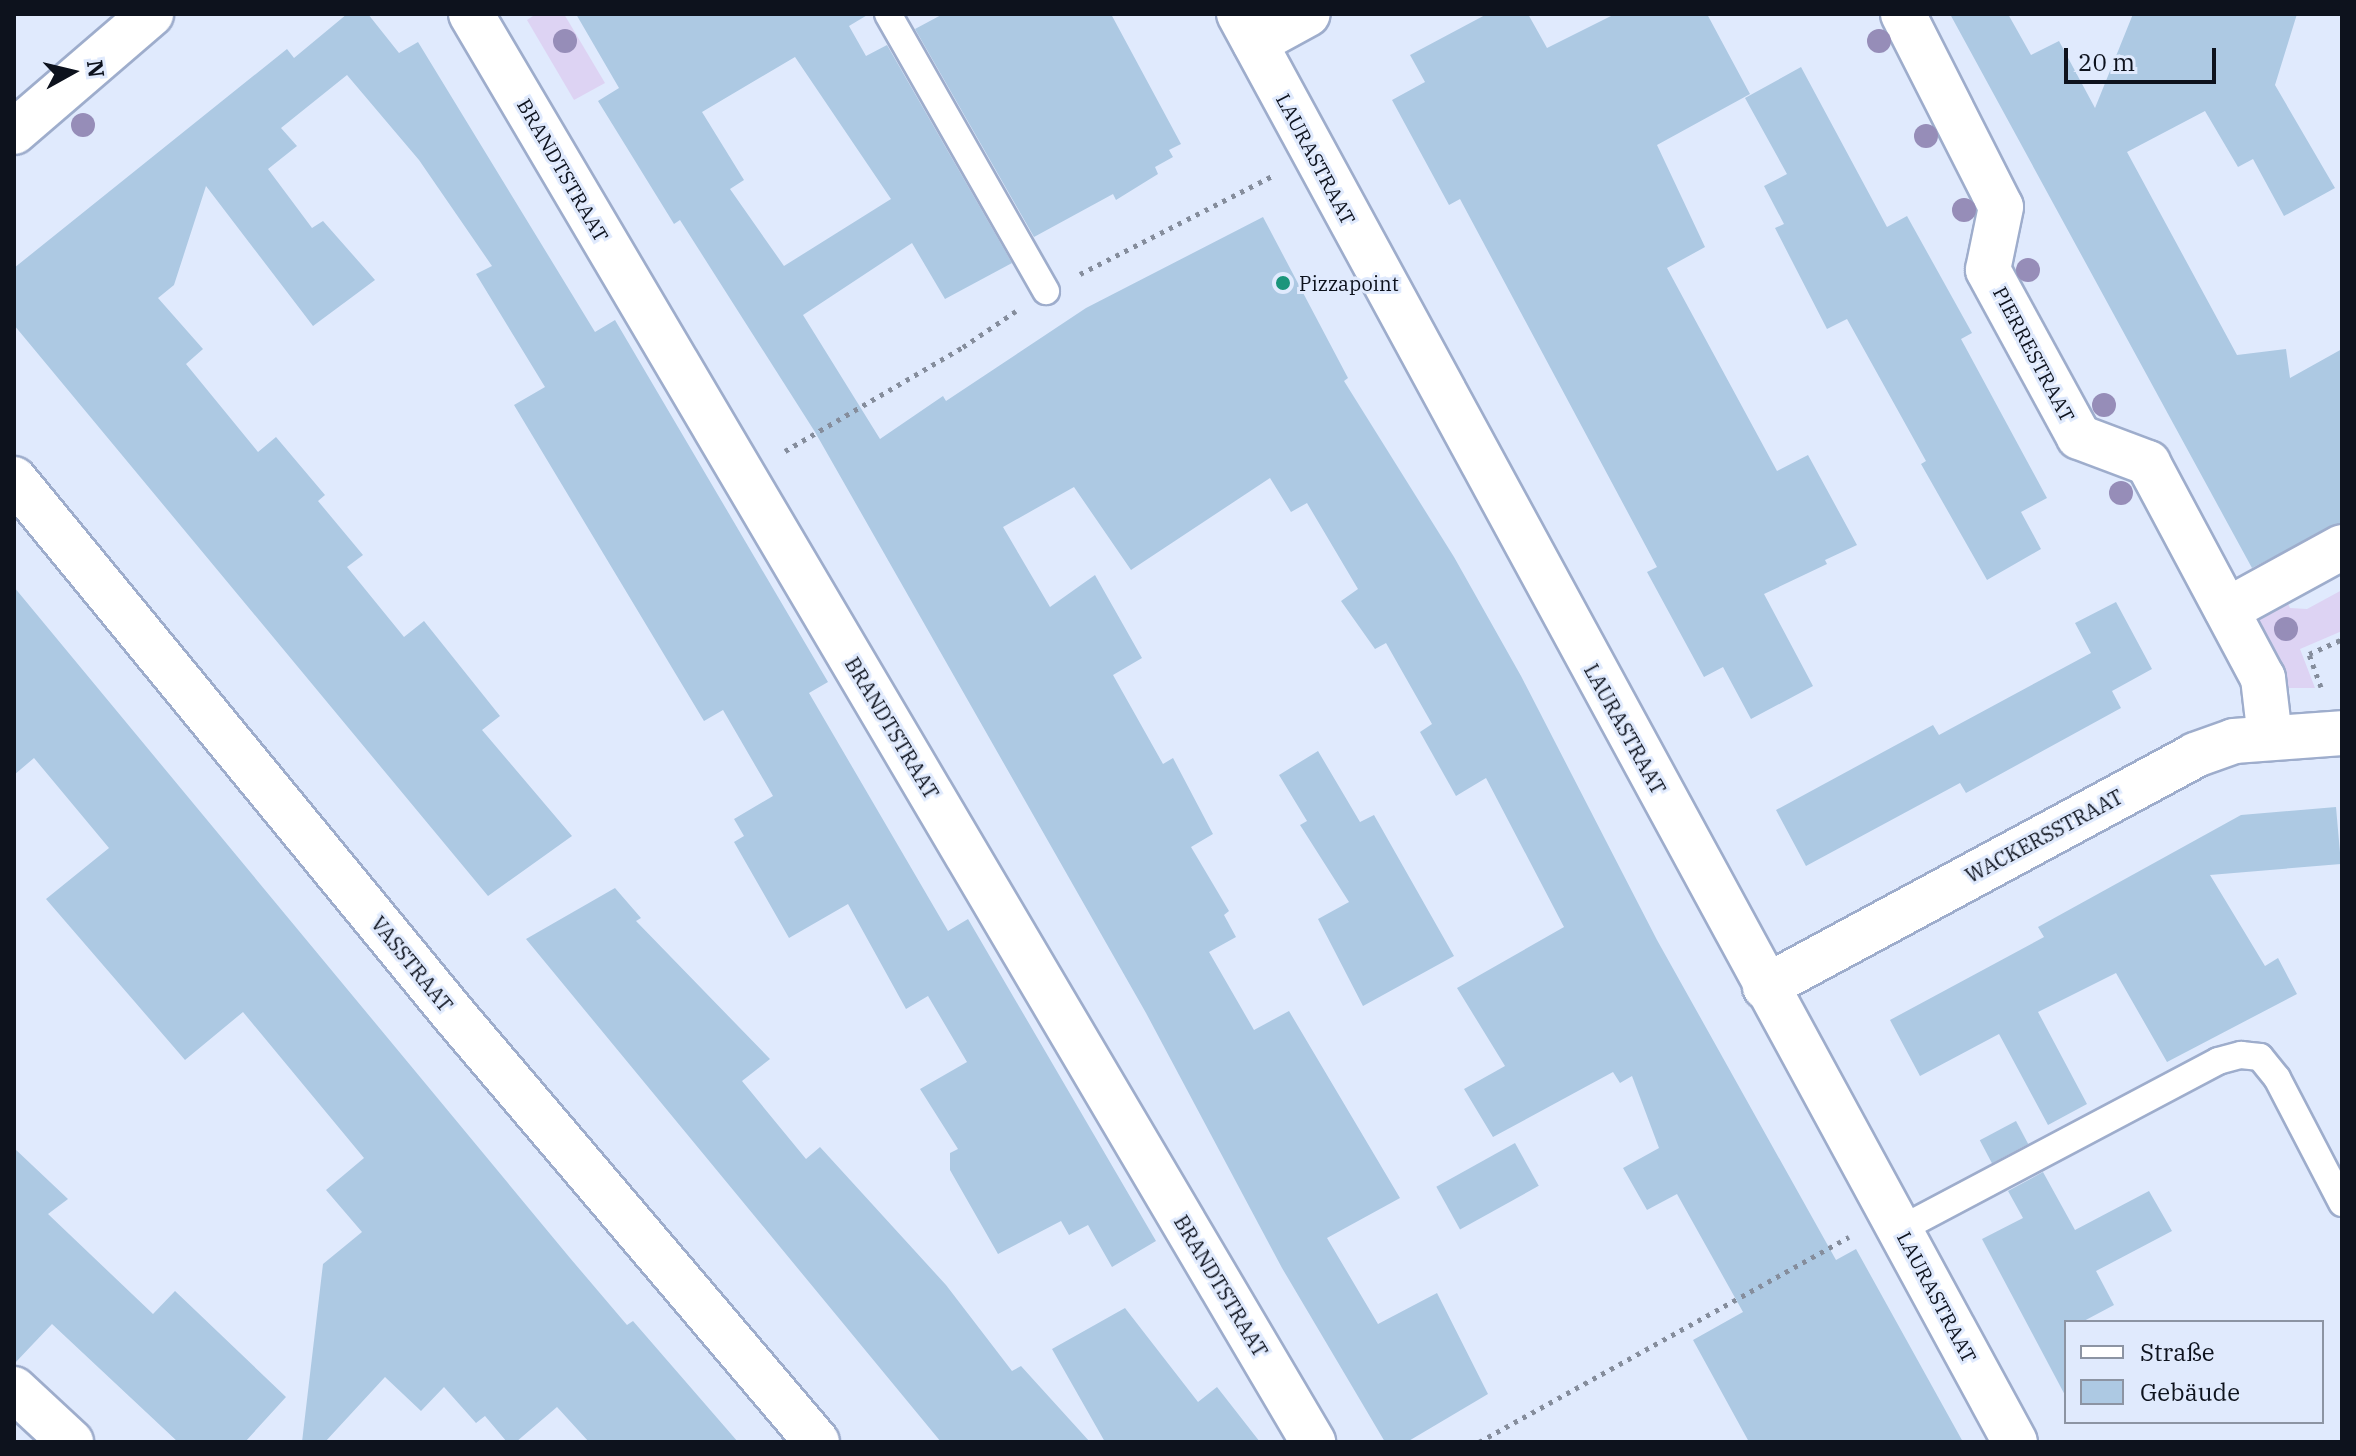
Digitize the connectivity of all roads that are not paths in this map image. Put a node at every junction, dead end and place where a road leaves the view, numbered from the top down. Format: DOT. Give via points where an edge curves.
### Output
graph roads {
  1 [pos="151,14"];
  2 [pos="471,14"];
  3 [pos="888,14"];
  4 [pos="1308,14"];
  5 [pos="1903,14"];
  6 [pos="1247,28"];
  7 [pos="14,132"];
  8 [pos="1046,291"];
  9 [pos="14,479"];
  10 [pos="2342,547"];
  11 [pos="2227,610"];
  12 [pos="2340,733"];
  13 [pos="2270,738"];
  14 [pos="1765,987"];
  15 [pos="2342,1203"];
  16 [pos="1880,1230"];
  17 [pos="14,1389"];
  18 [pos="71,1442"];
  19 [pos="817,1442"];
  20 [pos="1313,1442"];
  21 [pos="2015,1442"];
  1 -- 7 [label="street"];
  2 -- 20 [label="street, BRANDTSTRAAT"];
  3 -- 8 [label="lane"];
  4 -- 6 [label="street"];
  5 -- 11 [label="street, PIERRESTRAAT" via="2001,207 1988,270 2079,437 2148,463"];
  6 -- 14 [label="street, LAURASTRAAT"];
  9 -- 19 [label="street, VASSTRAAT" via="455,1016"];
  10 -- 11 [label="street"];
  11 -- 13 [label="street, PIERRESTRAAT" via="2263,678"];
  12 -- 13 [label="street, WACKERSSTRAAT"];
  13 -- 14 [label="street, WACKERSSTRAAT" via="2234,741 2195,755"];
  14 -- 16 [label="street, LAURASTRAAT"];
  15 -- 16 [label="lane" via="2277,1078 2260,1057 2241,1055 2218,1061"];
  16 -- 21 [label="street, LAURASTRAAT"];
  17 -- 18 [label="street"];
}
